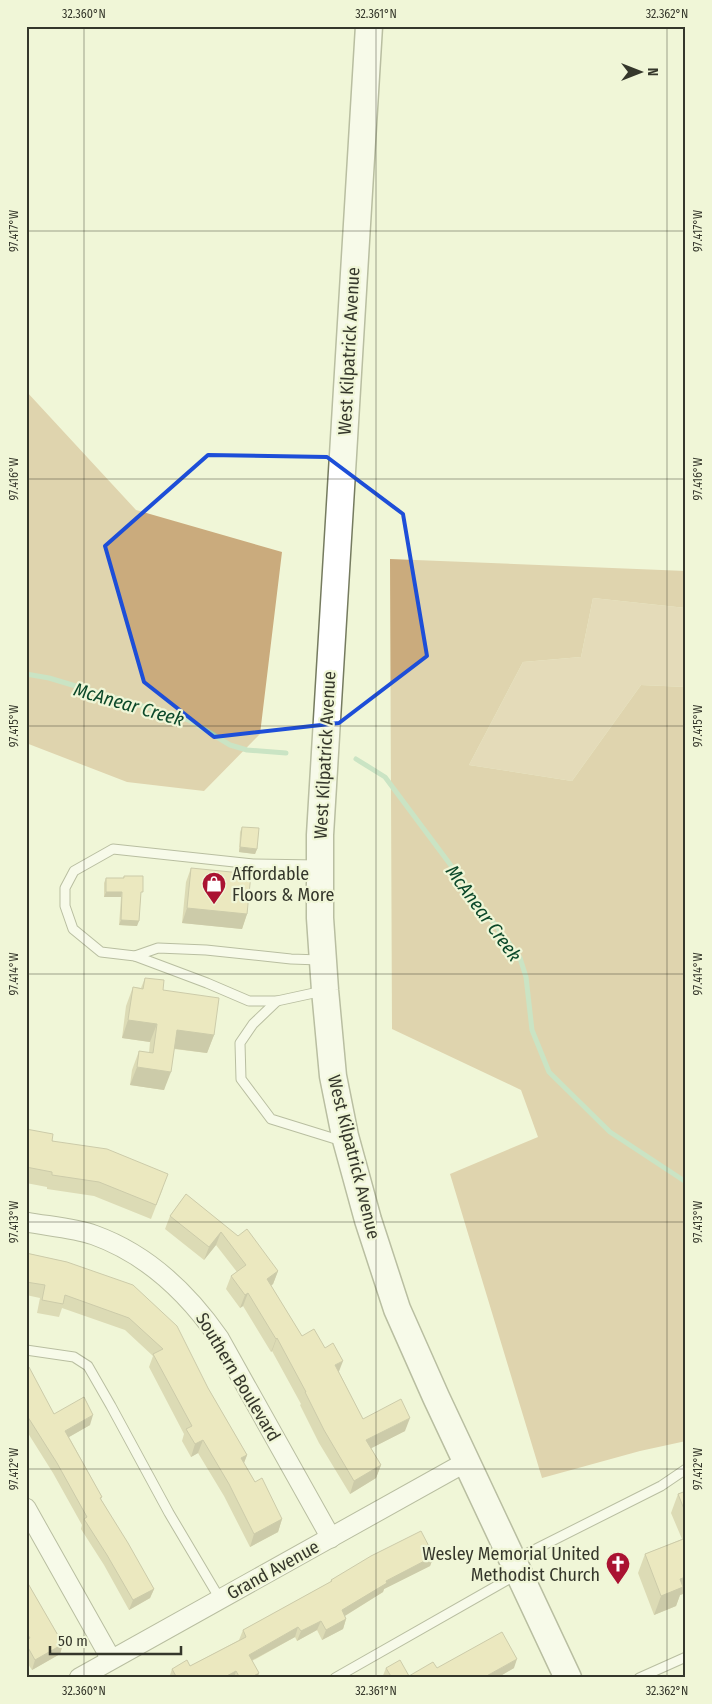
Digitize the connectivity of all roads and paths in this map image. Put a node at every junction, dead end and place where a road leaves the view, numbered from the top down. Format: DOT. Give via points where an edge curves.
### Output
graph roads {
  1 [pos="369,26"];
  2 [pos="320,865"];
  3 [pos="135,956"];
  4 [pos="323,960"];
  5 [pos="325,990"];
  6 [pos="277,1001"];
  7 [pos="347,1143"];
  8 [pos="26,1222"];
  9 [pos="26,1350"];
  10 [pos="466,1462"];
  11 [pos="686,1469"];
  12 [pos="26,1508"];
  13 [pos="331,1538"];
  14 [pos="516,1567"];
  15 [pos="220,1599"];
  16 [pos="686,1657"];
  17 [pos="107,1667"];
  18 [pos="79,1678"];
  19 [pos="335,1678"];
  20 [pos="568,1678"];
  21 [pos="639,1678"];
  1 -- 2 [label="main road, West Kilpatrick Avenue"];
  2 -- 3 [label="lane" via="253,864 113,849 74,871 65,888 65,906 73,929 101,952"];
  2 -- 4 [label="main road, West Kilpatrick Avenue"];
  3 -- 4 [label="lane" via="158,948"];
  3 -- 6 [label="lane" via="250,1001"];
  4 -- 5 [label="main road, West Kilpatrick Avenue"];
  5 -- 6 [label="lane"];
  5 -- 7 [label="main road, West Kilpatrick Avenue" via="333,1076"];
  6 -- 7 [label="lane" via="253,1024 240,1044 241,1079 271,1119"];
  7 -- 10 [label="main road, West Kilpatrick Avenue" via="397,1309"];
  8 -- 13 [label="street, Southern Boulevard" via="92,1234 121,1246 146,1260 173,1283 219,1338"];
  9 -- 15 [label="lane" via="74,1358 88,1366"];
  10 -- 13 [label="street, Grand Avenue"];
  10 -- 14 [label="main road, West Kilpatrick Avenue"];
  11 -- 14 [label="lane"];
  12 -- 17 [label="street"];
  13 -- 15 [label="street, Grand Avenue"];
  14 -- 19 [label="lane"];
  14 -- 20 [label="main road, West Kilpatrick Avenue"];
  15 -- 17 [label="street, Grand Avenue"];
  16 -- 21 [label="lane"];
  17 -- 18 [label="street, Grand Avenue"];
}
